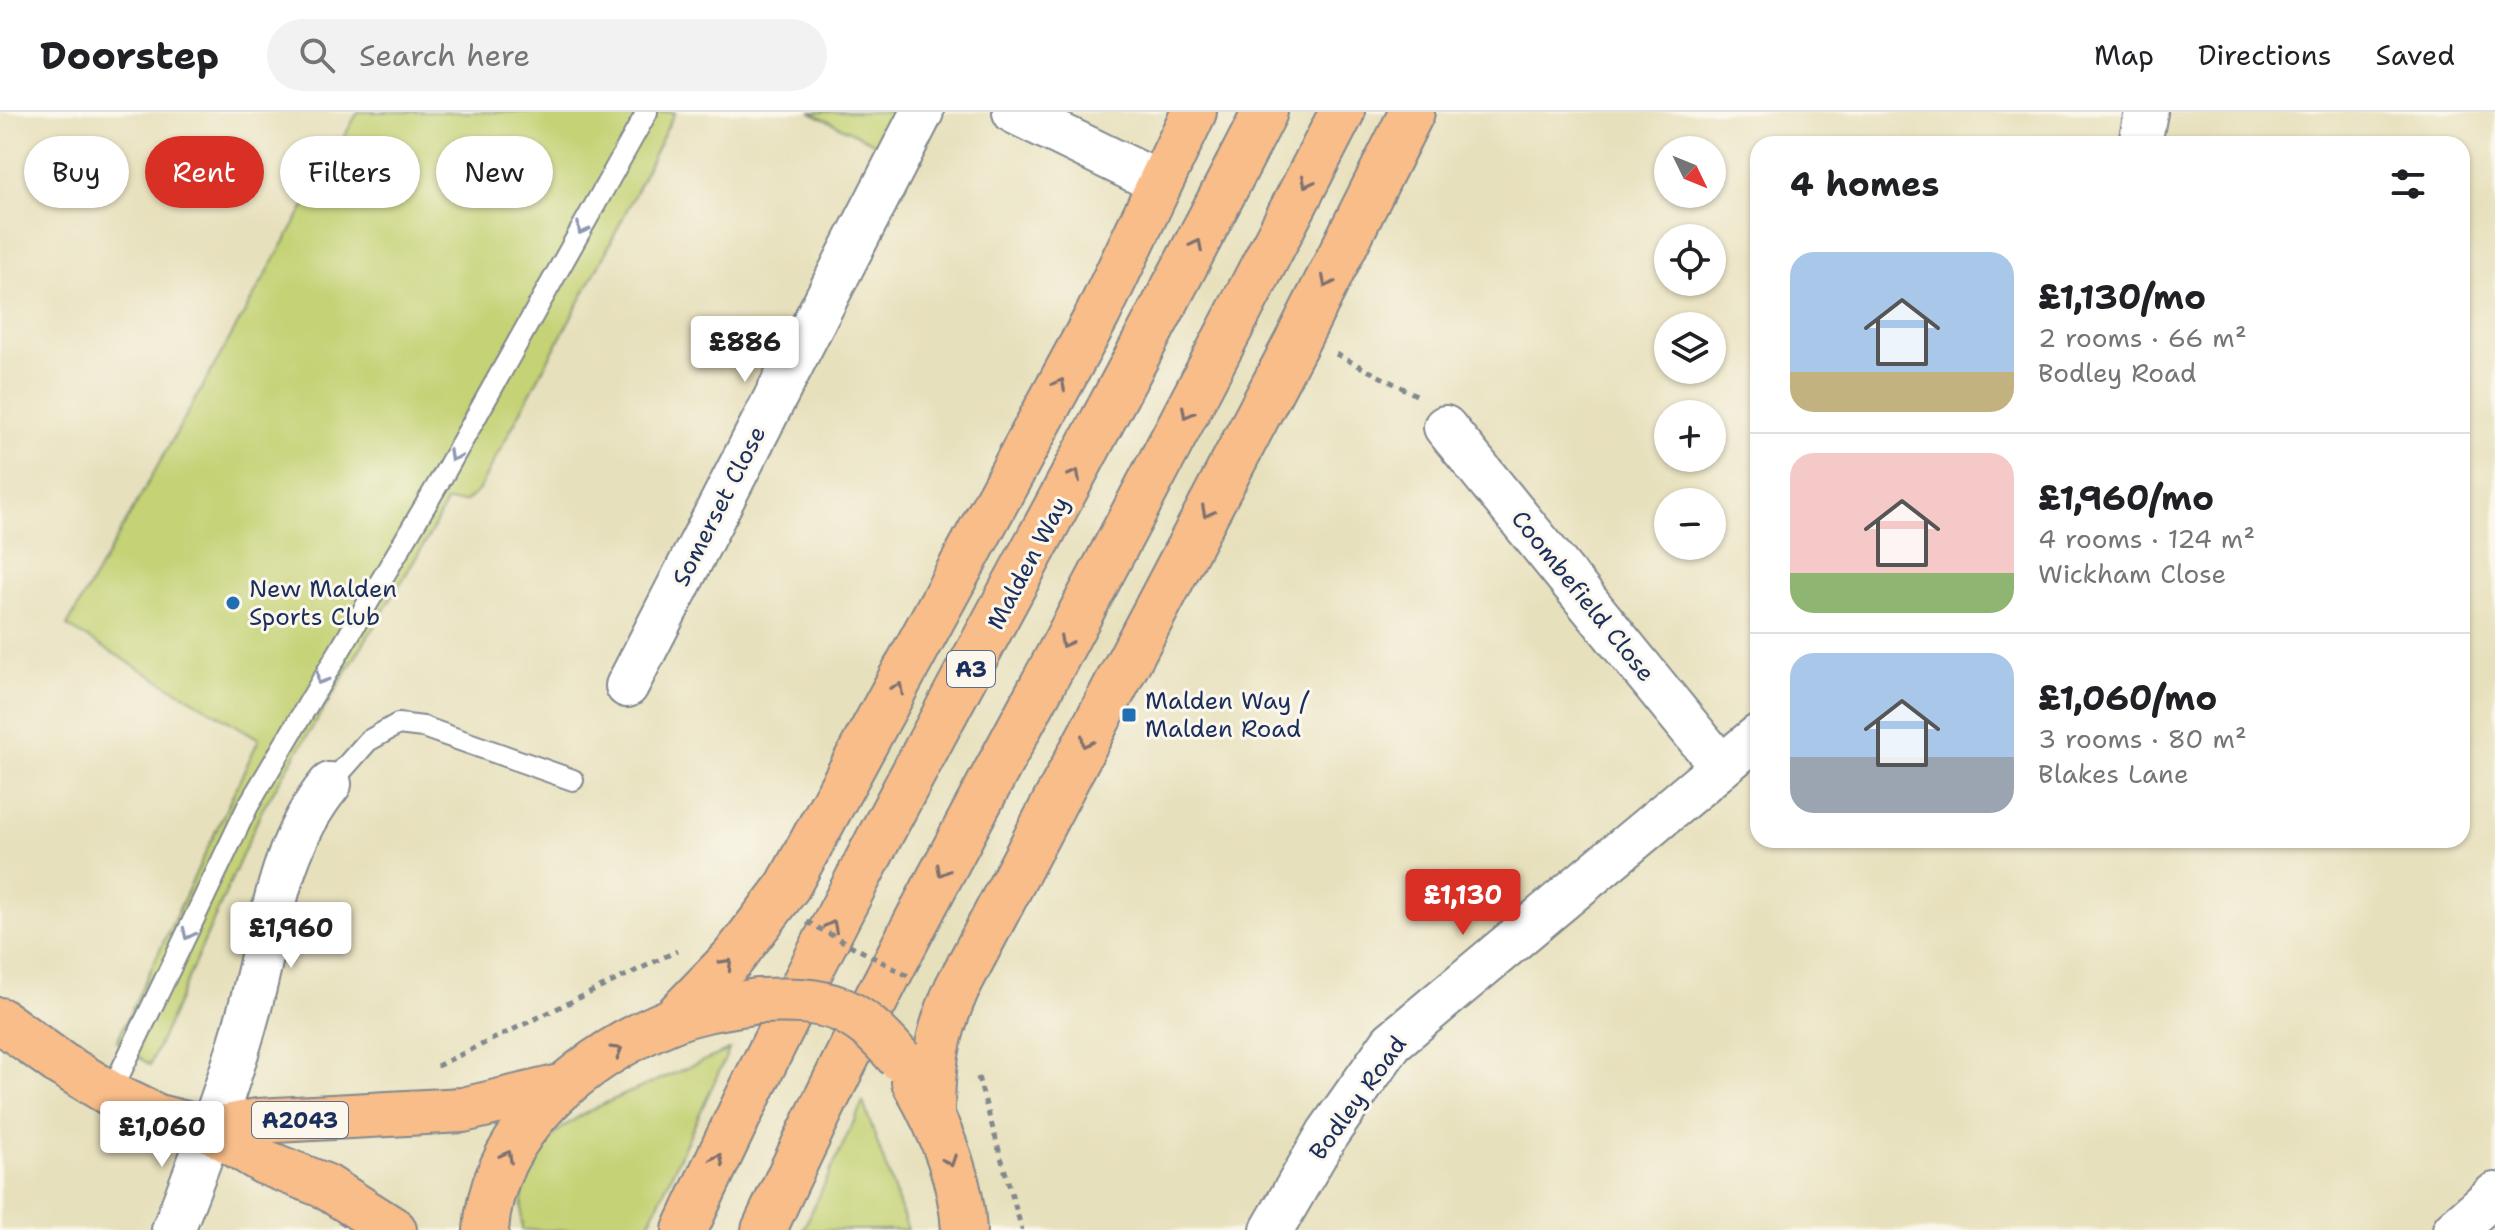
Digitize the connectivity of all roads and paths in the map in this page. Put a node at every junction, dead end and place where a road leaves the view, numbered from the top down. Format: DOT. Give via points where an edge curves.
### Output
graph roads {
  1 [pos="647,112"];
  2 [pos="1014,112"];
  3 [pos="1194,112"];
  4 [pos="1265,112"];
  5 [pos="1342,112"];
  6 [pos="1412,112"];
  7 [pos="2146,112"];
  8 [pos="911,115"];
  9 [pos="2142,136"];
  10 [pos="1160,183"];
  11 [pos="1297,341"];
  12 [pos="1445,427"];
  13 [pos="627,686"];
  14 [pos="1750,742"];
  15 [pos="1721,766"];
  16 [pos="573,780"];
  17 [pos="330,784"];
  18 [pos="807,922"];
  19 [pos="690,944"];
  20 [pos="910,977"];
  21 [pos="0,1020"];
  22 [pos="673,1020"];
  23 [pos="431,1070"];
  24 [pos="978,1074"];
  25 [pos="563,1086"];
  26 [pos="110,1094"];
  27 [pos="932,1114"];
  28 [pos="211,1130"];
  29 [pos="2495,1194"];
  30 [pos="966,1223"];
  31 [pos="173,1230"];
  32 [pos="394,1230"];
  33 [pos="486,1230"];
  34 [pos="685,1230"];
  35 [pos="764,1230"];
  36 [pos="1022,1230"];
  37 [pos="1272,1230"];
  38 [pos="2454,1230"];
  1 -- 26 [label="lane, one-way" via="445,472 254,794"];
  2 -- 10 [label="street"];
  3 -- 10 [label="main road"];
  34 -- 4 [label="main road, Malden Way / A3, one-way" via="836,918 1166,307"];
  5 -- 35 [label="main road, one-way" via="1227,339 900,951"];
  6 -- 11 [label="main road, one-way"];
  7 -- 9 [label="street"];
  8 -- 13 [label="street, Somerset Close"];
  22 -- 10 [label="main road, one-way" via="733,958 788,886 1098,314"];
  11 -- 12 [label="path" via="1325,348 1422,398"];
  11 -- 27 [label="main road, one-way" via="957,988 939,1029 932,1064"];
  12 -- 15 [label="street, Coombefield Close"];
  14 -- 15 [label="street, Bodley Road"];
  15 -- 37 [label="street, Bodley Road" via="1392,1042 1328,1133"];
  16 -- 17 [label="lane" via="423,727 398,724 368,741"];
  17 -- 28 [label="street" via="300,825"];
  18 -- 20 [label="path, bridge"];
  19 -- 23 [label="path"];
  21 -- 26 [label="main road, A2043"];
  25 -- 22 [label="main road, one-way"];
  22 -- 27 [label="main road, bridge" via="758,1001 807,999 839,1008 871,1026 900,1059"];
  24 -- 36 [label="path"];
  25 -- 28 [label="main road, A2043" via="463,1110 257,1121"];
  33 -- 25 [label="main road, one-way" via="487,1208 503,1161 526,1124"];
  26 -- 28 [label="main road, A2043" via="158,1117"];
  27 -- 30 [label="main road, one-way"];
  28 -- 31 [label="street"];
  28 -- 32 [label="main road, A2043" via="264,1162 325,1186"];
  29 -- 38 [label="street"];
}
